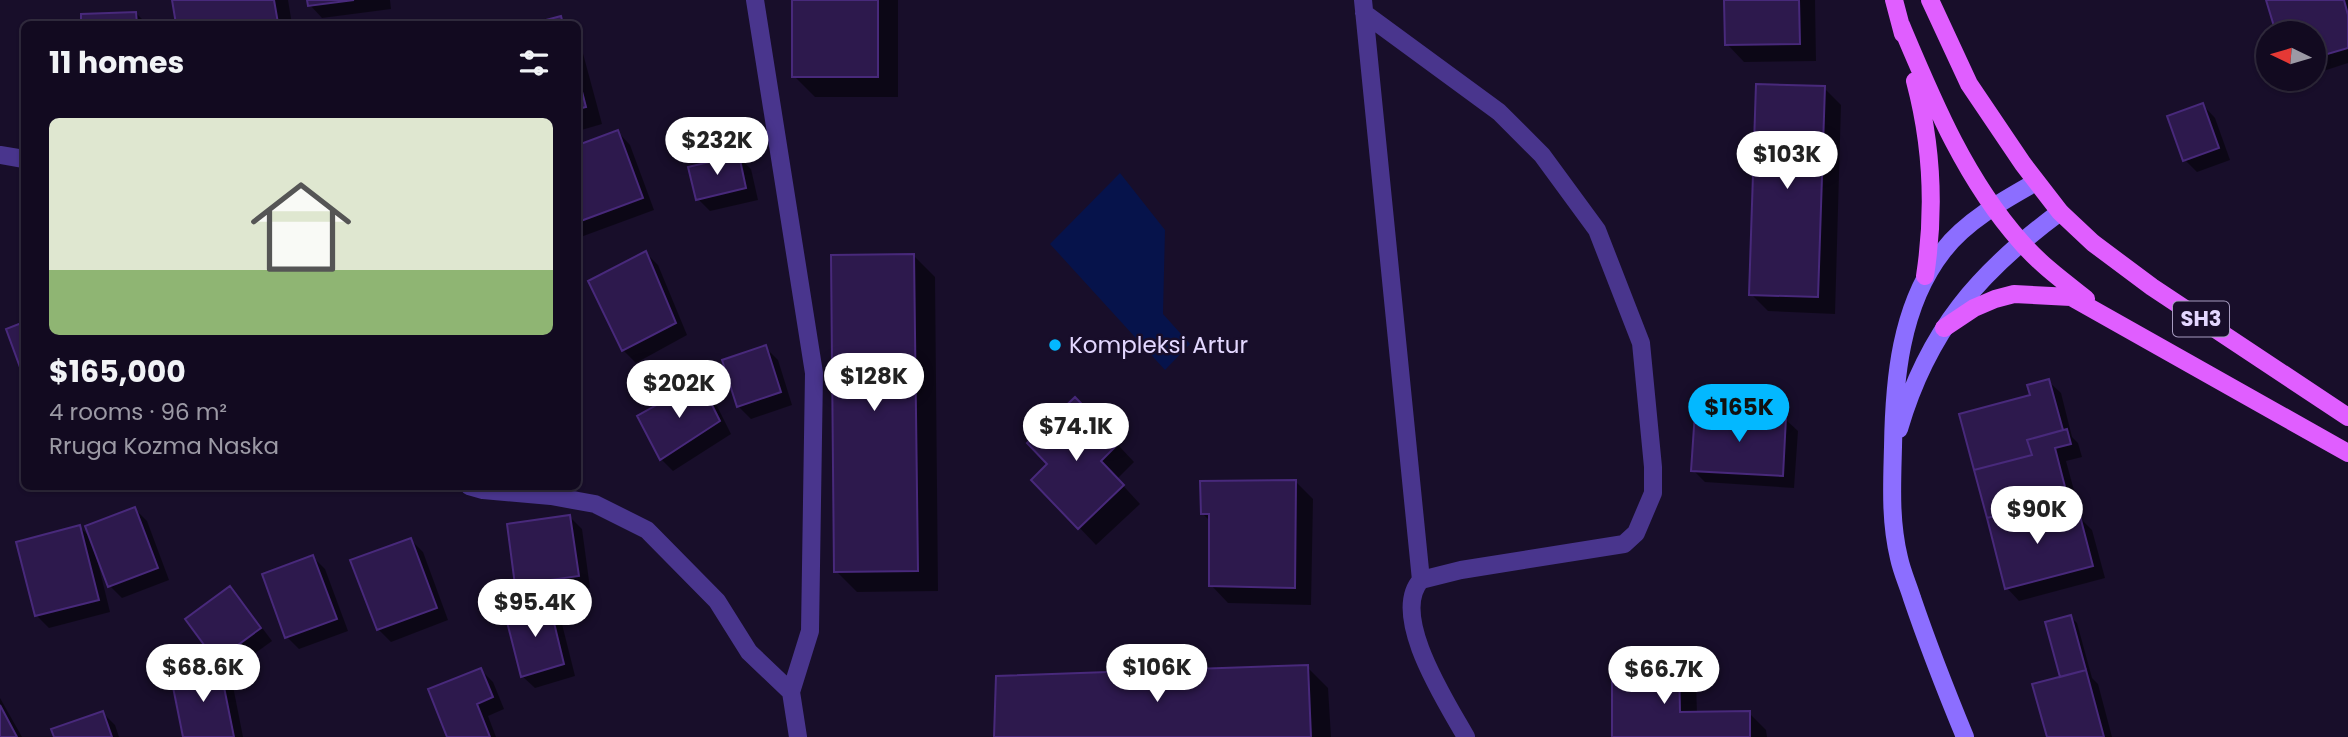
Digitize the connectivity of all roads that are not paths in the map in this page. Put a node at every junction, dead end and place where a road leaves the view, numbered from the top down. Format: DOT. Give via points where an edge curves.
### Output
graph roads {
  1 [pos="755,0"];
  2 [pos="1894,0"];
  3 [pos="1930,0"];
  4 [pos="1363,7"];
  5 [pos="1901,25"];
  6 [pos="0,155"];
  7 [pos="21,158"];
  8 [pos="2036,182"];
  9 [pos="1994,208"];
  10 [pos="2060,212"];
  11 [pos="2021,243"];
  12 [pos="1926,276"];
  13 [pos="2106,316"];
  14 [pos="1944,328"];
  15 [pos="2348,417"];
  16 [pos="1893,449"];
  17 [pos="2348,453"];
  18 [pos="480,490"];
  19 [pos="1421,580"];
  20 [pos="790,692"];
  21 [pos="798,737"];
  22 [pos="1466,737"];
  23 [pos="1965,737"];
  1 -- 20 [label="street" via="814,373 810,631"];
  2 -- 5 [label="main road, SH3"];
  3 -- 8 [label="main road, SH3" via="1969,84"];
  4 -- 19 [label="street"];
  4 -- 19 [label="street" via="1499,112 1542,155 1597,230 1641,344 1648,412 1653,493 1636,533 1624,544"];
  5 -- 9 [label="main road, SH3" via="1959,153"];
  5 -- 12 [label="main road" via="1921,104 1931,182"];
  6 -- 7 [label="street"];
  8 -- 9 [label="main road"];
  8 -- 10 [label="main road, SH3"];
  9 -- 11 [label="main road, SH3"];
  9 -- 12 [label="main road" via="1944,249"];
  10 -- 11 [label="main road"];
  10 -- 15 [label="main road, SH3" via="2152,287"];
  11 -- 13 [label="main road, SH3"];
  11 -- 14 [label="main road" via="1973,290"];
  12 -- 16 [label="main road" via="1899,357"];
  13 -- 14 [label="main road" via="2071,297 2014,294 1974,308"];
  13 -- 17 [label="main road, SH3"];
  14 -- 16 [label="main road" via="1915,381"];
  16 -- 23 [label="main road" via="1892,521 1899,560"];
  18 -- 20 [label="street" via="596,504 647,530 717,601 749,652"];
  19 -- 22 [label="street" via="1413,592 1413,628 1435,682"];
  20 -- 21 [label="street"];
}
